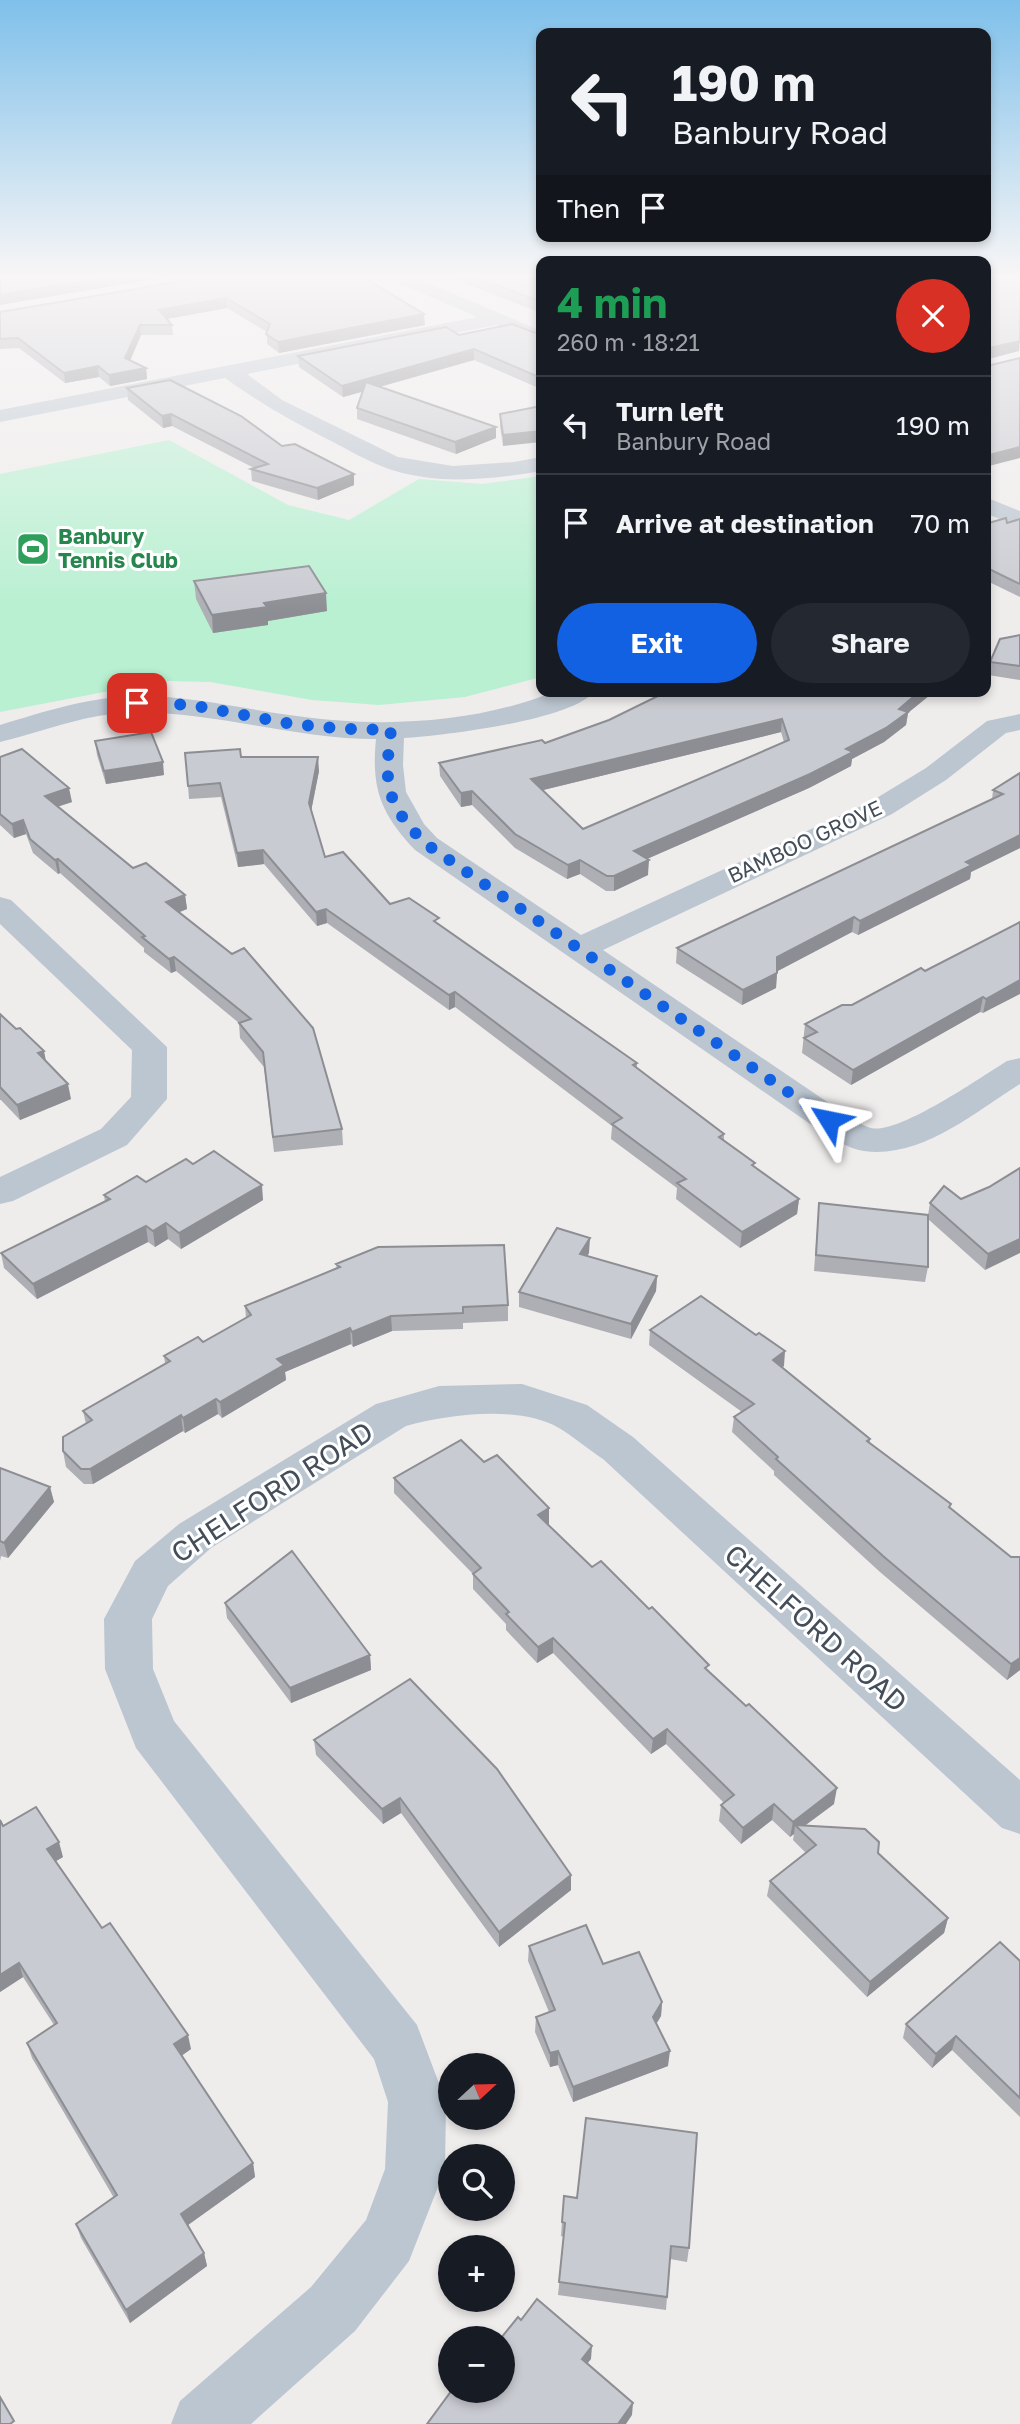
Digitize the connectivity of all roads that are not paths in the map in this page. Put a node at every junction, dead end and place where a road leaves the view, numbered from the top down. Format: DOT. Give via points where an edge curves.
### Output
graph roads {
  1 [pos="151,387"];
  2 [pos="251,387"];
  3 [pos="0,416"];
  4 [pos="536,465"];
  5 [pos="1020,492"];
  6 [pos="991,500"];
  7 [pos="991,505"];
  8 [pos="1020,520"];
  9 [pos="566,697"];
  10 [pos="1020,722"];
  11 [pos="391,730"];
  12 [pos="0,734"];
  13 [pos="0,907"];
  14 [pos="580,948"];
  15 [pos="1020,1069"];
  16 [pos="0,1192"];
  17 [pos="1020,1812"];
  18 [pos="203,2424"];
  1 -- 3 [label="street"];
  2 -- 4 [label="street" via="275,404 390,462 453,473"];
  5 -- 6 [label="street"];
  7 -- 8 [label="street"];
  9 -- 11 [label="street" via="485,720"];
  10 -- 14 [label="street, BAMBOO GROVE" via="996,727 936,774 881,808"];
  11 -- 12 [label="street" via="292,724 191,705 137,703 72,713"];
  11 -- 14 [label="street" via="387,781 405,823 426,844"];
  13 -- 16 [label="street" via="150,1047 149,1099 114,1137"];
  14 -- 15 [label="street" via="829,1120 865,1140 897,1139 924,1127"];
  17 -- 18 [label="street, CHELFORD ROAD" via="618,1448 572,1416 522,1399 439,1401 391,1415 195,1536 150,1574 128,1619 129,1669 154,1733 397,2044 417,2102 415,2169 388,2240 334,2309"];
}
